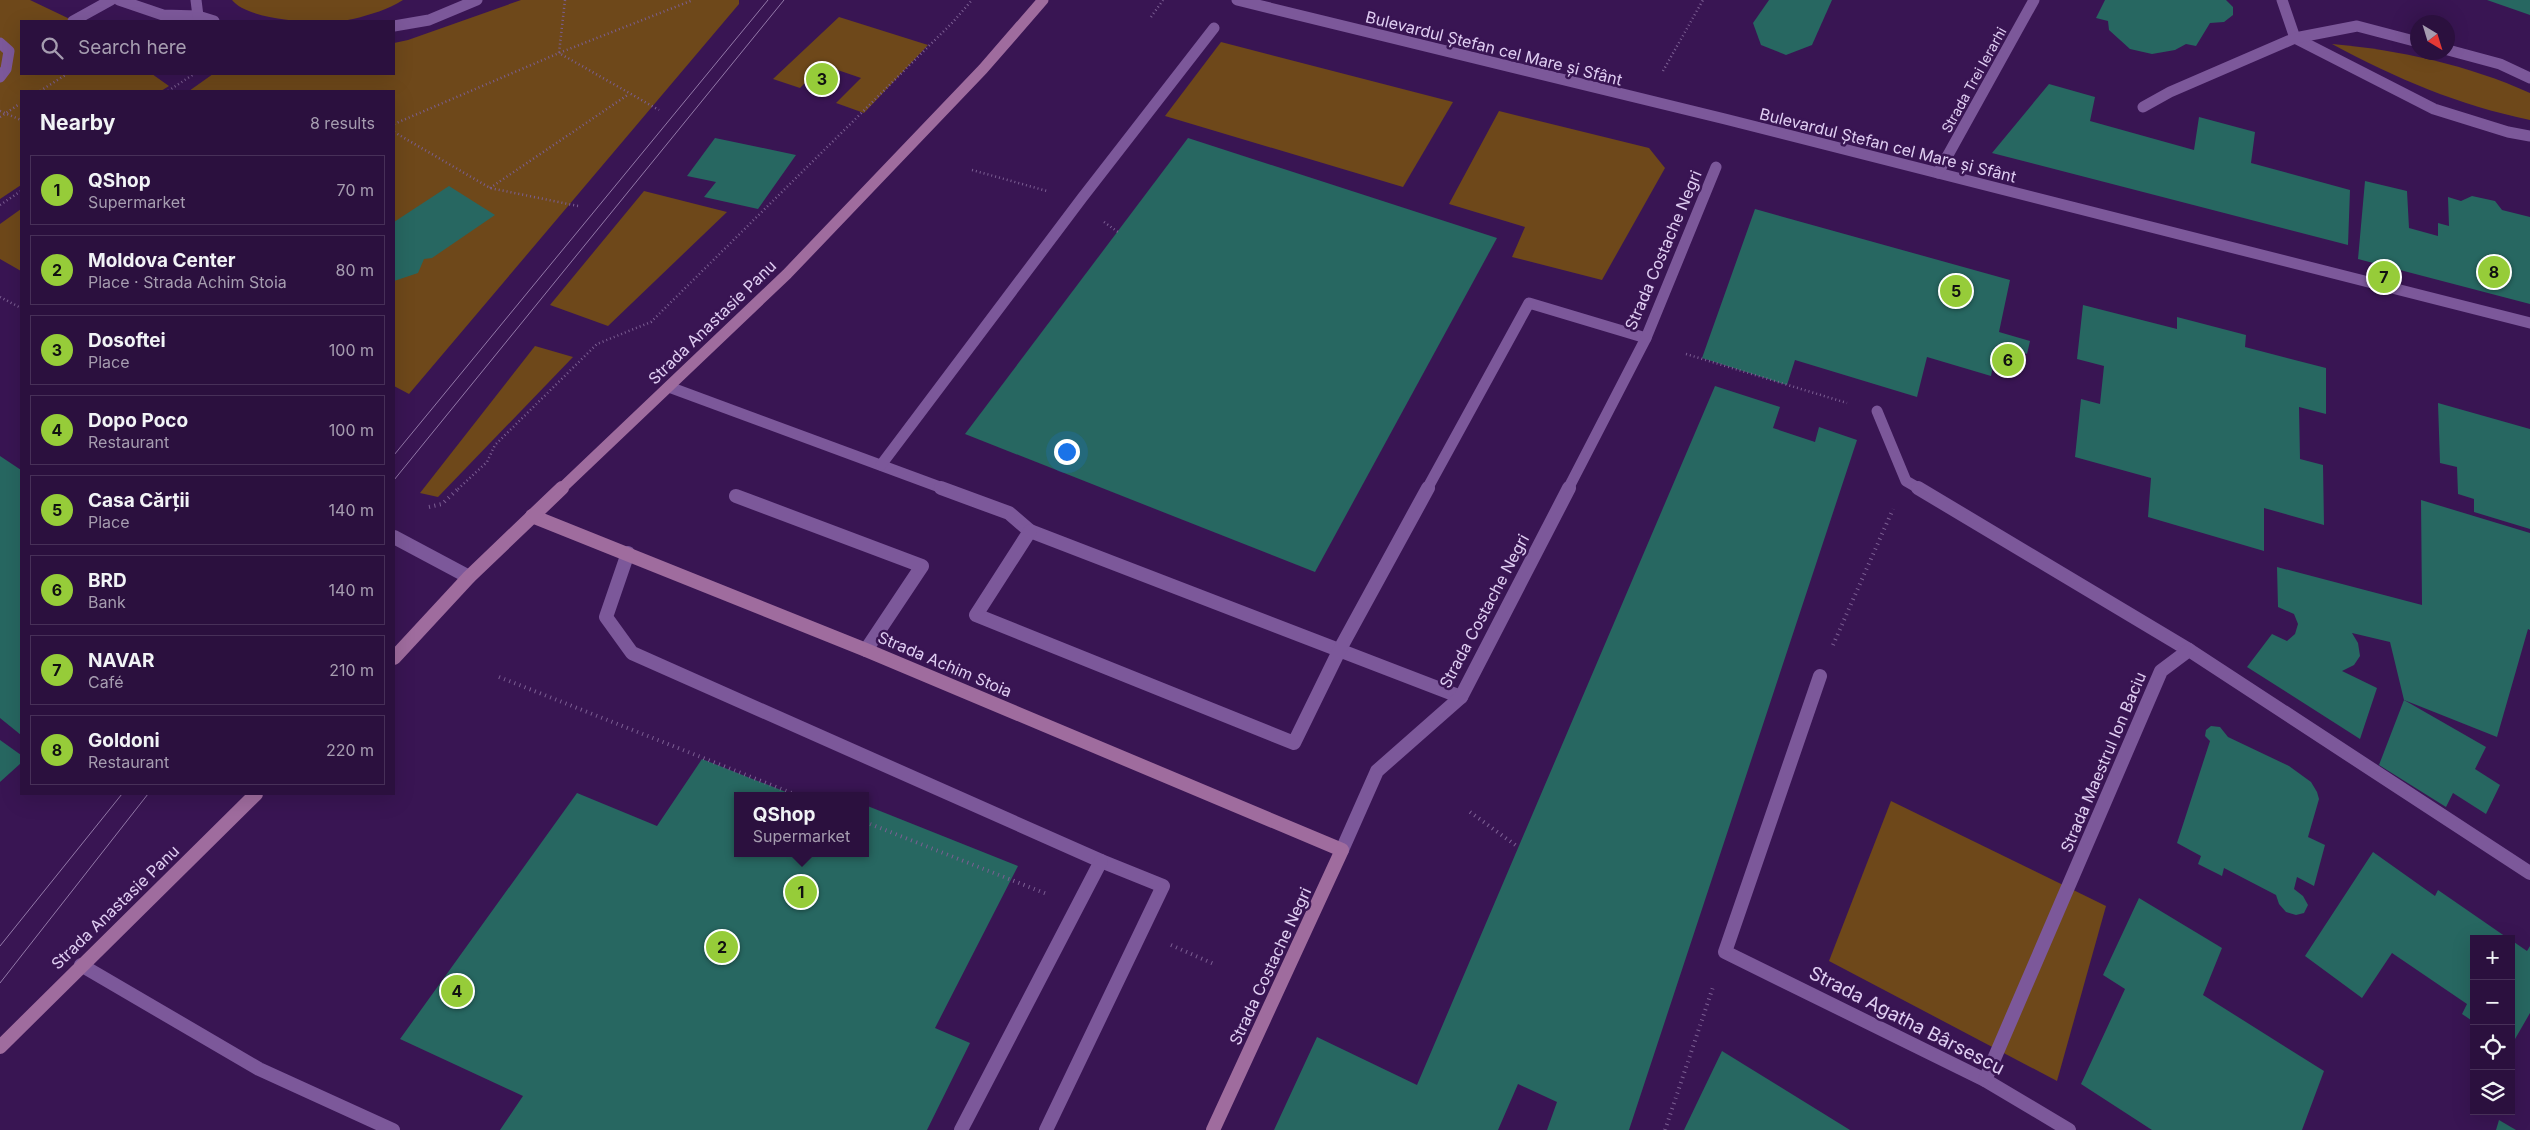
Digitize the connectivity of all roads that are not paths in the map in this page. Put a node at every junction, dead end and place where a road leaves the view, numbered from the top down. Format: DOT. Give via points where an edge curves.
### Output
graph roads {
  1 [pos="111,0"];
  2 [pos="119,0"];
  3 [pos="196,0"];
  4 [pos="477,0"];
  5 [pos="1043,0"];
  6 [pos="1237,0"];
  7 [pos="2034,0"];
  8 [pos="2282,0"];
  9 [pos="198,16"];
  10 [pos="74,20"];
  11 [pos="211,20"];
  12 [pos="395,26"];
  13 [pos="1214,28"];
  14 [pos="2295,38"];
  15 [pos="2410,40"];
  16 [pos="0,43"];
  17 [pos="20,46"];
  18 [pos="9,51"];
  19 [pos="2455,52"];
  20 [pos="0,77"];
  21 [pos="2530,78"];
  22 [pos="2143,108"];
  23 [pos="2530,136"];
  24 [pos="1716,167"];
  25 [pos="1938,173"];
  26 [pos="2530,323"];
  27 [pos="1646,338"];
  28 [pos="669,387"];
  29 [pos="1877,411"];
  30 [pos="881,465"];
  31 [pos="736,496"];
  32 [pos="532,516"];
  33 [pos="1030,531"];
  34 [pos="395,538"];
  35 [pos="628,553"];
  36 [pos="468,577"];
  37 [pos="1340,648"];
  38 [pos="866,650"];
  39 [pos="2189,650"];
  40 [pos="395,657"];
  41 [pos="1820,676"];
  42 [pos="1461,697"];
  43 [pos="255,795"];
  44 [pos="1342,850"];
  45 [pos="1101,861"];
  46 [pos="2530,873"];
  47 [pos="81,965"];
  48 [pos="0,1047"];
  49 [pos="1985,1080"];
  50 [pos="392,1130"];
  51 [pos="961,1130"];
  52 [pos="1046,1130"];
  53 [pos="1213,1130"];
  54 [pos="2069,1130"];
  1 -- 10 [label="street"];
  2 -- 9 [label="street" via="163,15"];
  3 -- 9 [label="street"];
  4 -- 12 [label="street" via="429,20"];
  5 -- 28 [label="main road, Strada Anastasie Panu" via="976,76 788,274"];
  6 -- 25 [label="street, Bulevardul Ștefan cel Mare și Sfânt"];
  7 -- 25 [label="street, Strada Trei Ierarhi"];
  8 -- 14 [label="street"];
  9 -- 11 [label="street"];
  13 -- 30 [label="street"];
  14 -- 15 [label="street" via="2357,26"];
  14 -- 22 [label="street" via="2170,92"];
  14 -- 23 [label="street" via="2434,109"];
  16 -- 18 [label="street"];
  17 -- 18 [label="street"];
  18 -- 20 [label="street" via="6,69"];
  19 -- 21 [label="street" via="2500,64"];
  24 -- 27 [label="street, Strada Costache Negri"];
  25 -- 26 [label="street, Bulevardul Ștefan cel Mare și Sfânt"];
  27 -- 37 [label="street" via="1529,304"];
  27 -- 42 [label="street, Strada Costache Negri"];
  28 -- 30 [label="street"];
  28 -- 32 [label="main road, Strada Anastasie Panu"];
  29 -- 39 [label="street" via="1906,481"];
  30 -- 33 [label="street" via="1009,513"];
  31 -- 38 [label="street" via="922,566"];
  32 -- 35 [label="main road, Strada Achim Stoia"];
  32 -- 36 [label="main road, Strada Anastasie Panu"];
  33 -- 37 [label="street"];
  33 -- 37 [label="street" via="976,615 1294,743"];
  34 -- 36 [label="street"];
  35 -- 38 [label="main road, Strada Achim Stoia"];
  35 -- 45 [label="street" via="606,617 632,653"];
  36 -- 40 [label="main road, Strada Anastasie Panu"];
  37 -- 42 [label="street"];
  38 -- 44 [label="main road, Strada Achim Stoia"];
  39 -- 46 [label="street"];
  39 -- 49 [label="street, Strada Maestrul Ion Baciu" via="2161,671"];
  41 -- 49 [label="street, Strada Agatha Bârsescu" via="1725,952"];
  42 -- 44 [label="street, Strada Costache Negri" via="1377,771"];
  43 -- 47 [label="main road, Strada Anastasie Panu"];
  44 -- 53 [label="main road, Strada Costache Negri"];
  45 -- 51 [label="street"];
  45 -- 52 [label="street" via="1163,886"];
  47 -- 48 [label="main road, Strada Anastasie Panu"];
  47 -- 50 [label="street" via="259,1069"];
  49 -- 54 [label="street, Strada Agatha Bârsescu"];
}
